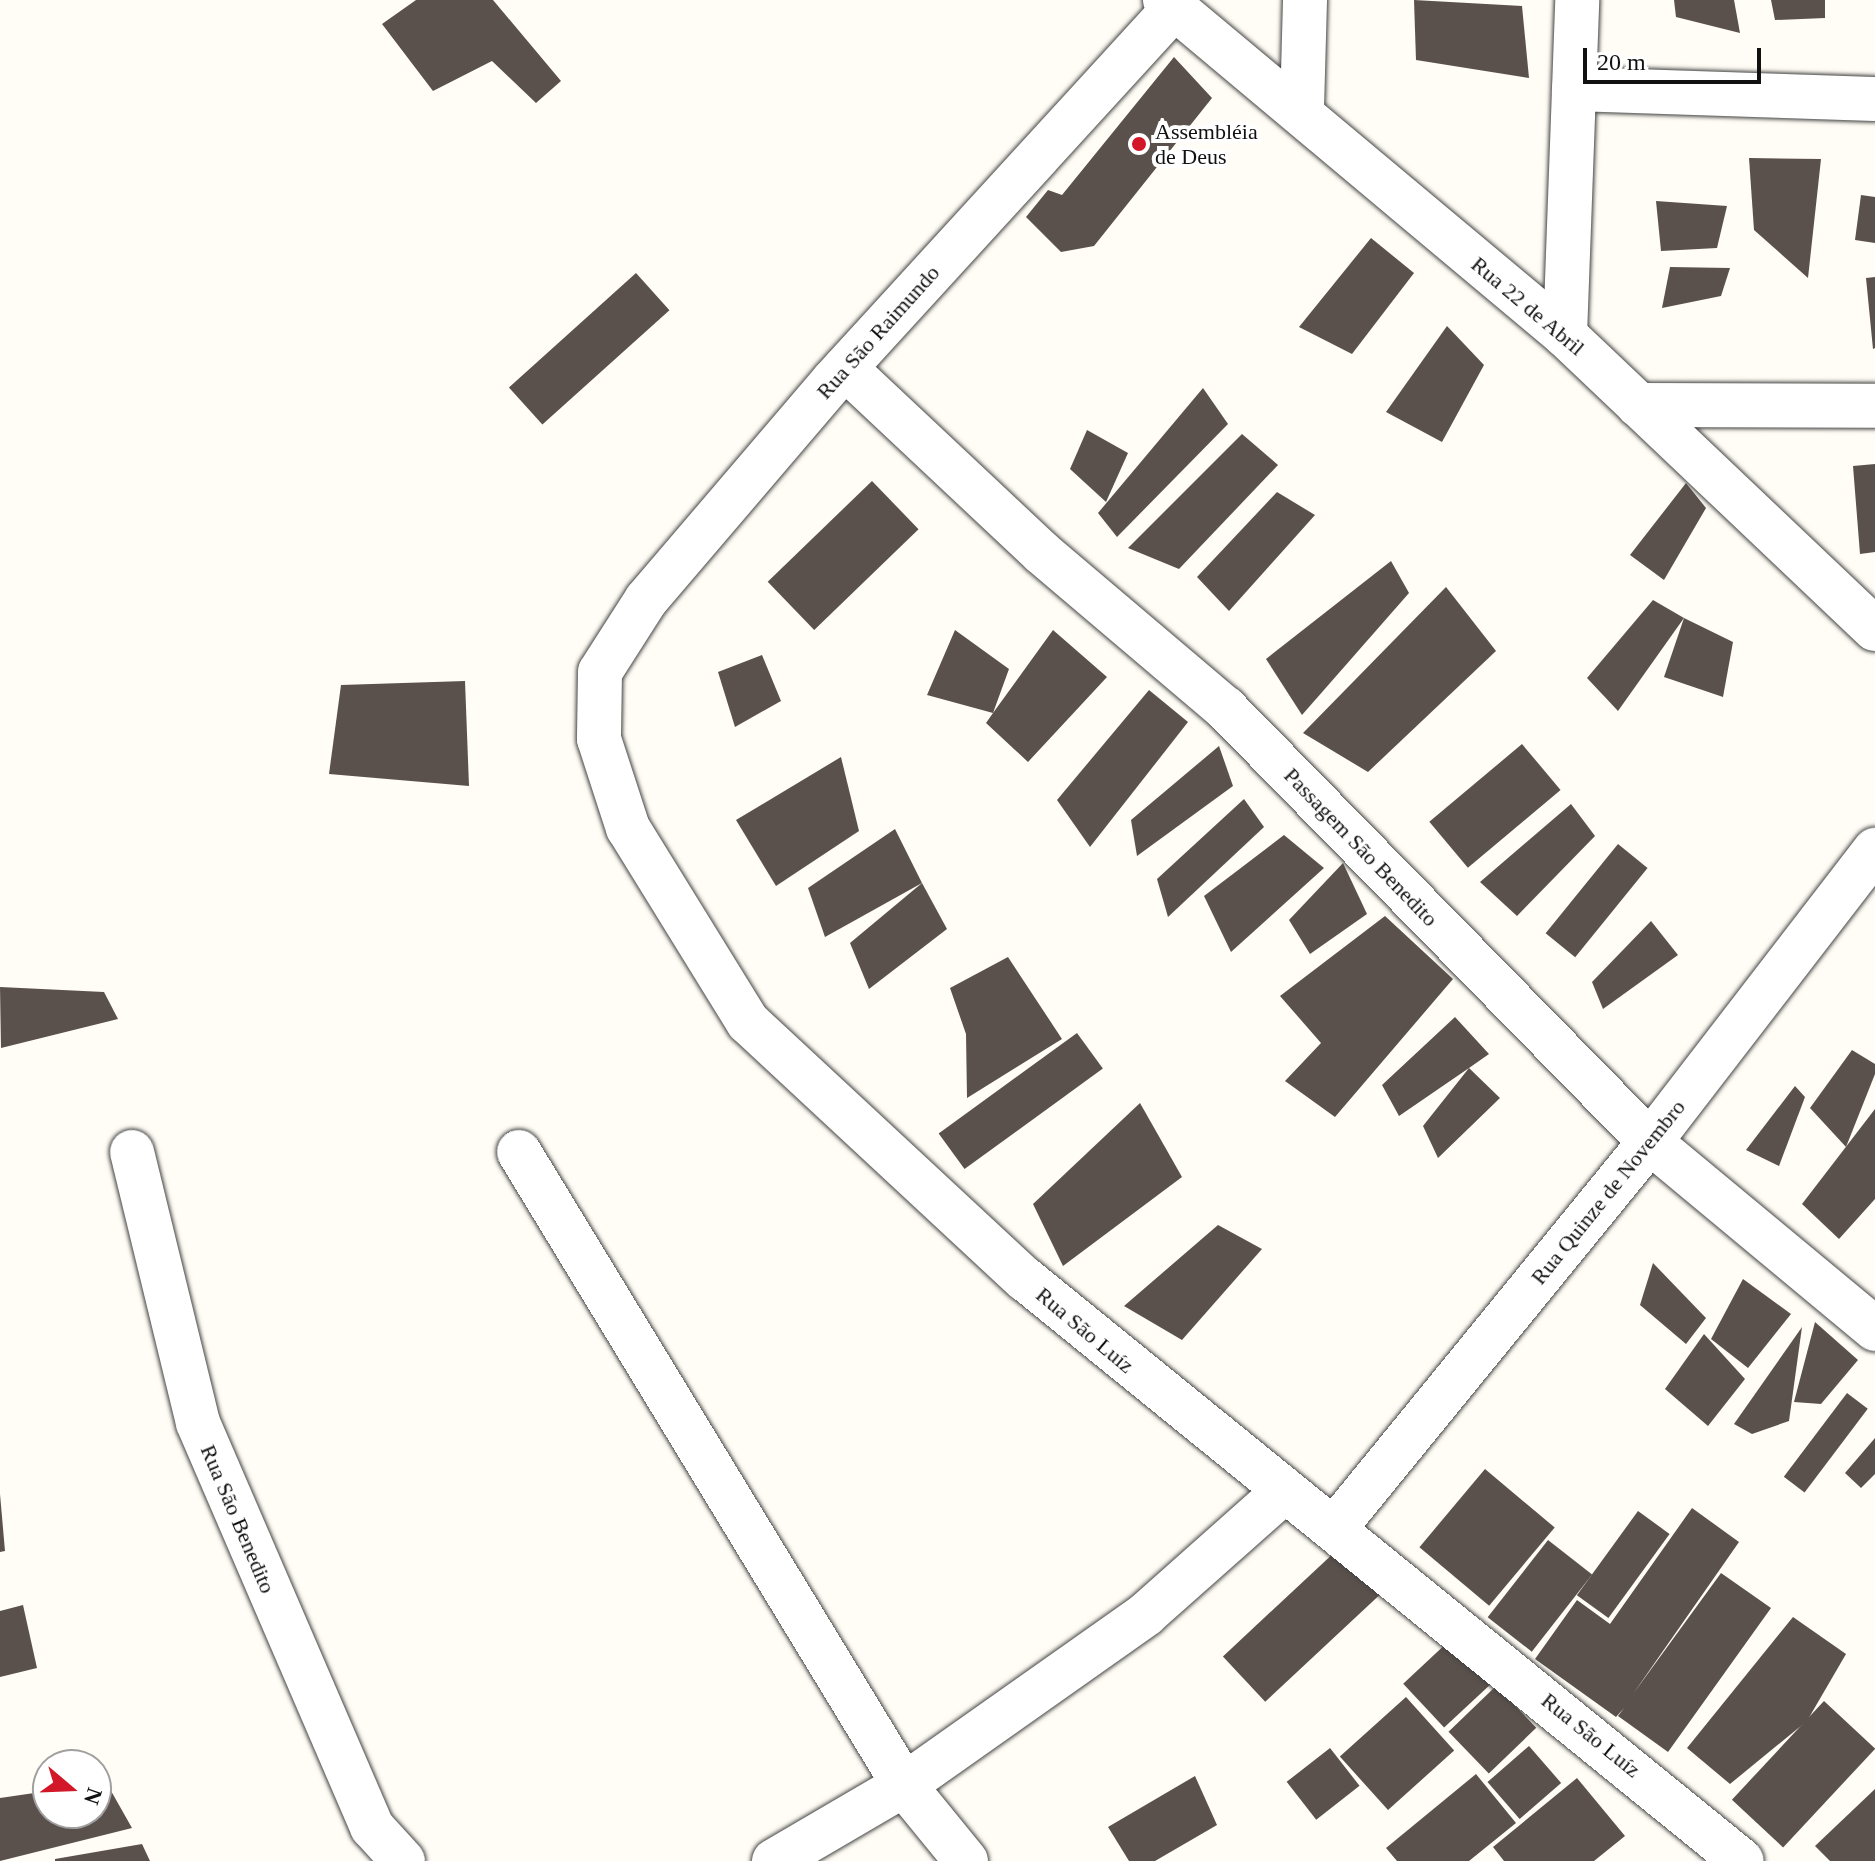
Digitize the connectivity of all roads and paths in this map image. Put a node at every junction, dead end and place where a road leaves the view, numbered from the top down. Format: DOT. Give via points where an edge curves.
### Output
graph roads {
  1 [pos="1305,0"];
  2 [pos="1577,0"];
  3 [pos="1170,4"];
  4 [pos="1574,89"];
  5 [pos="1875,99"];
  6 [pos="1302,108"];
  7 [pos="1565,335"];
  8 [pos="845,368"];
  9 [pos="1638,405"];
  10 [pos="1875,406"];
  11 [pos="1875,629"];
  12 [pos="600,672"];
  13 [pos="1875,850"];
  14 [pos="1650,1142"];
  15 [pos="132,1152"];
  16 [pos="519,1152"];
  17 [pos="1875,1329"];
  18 [pos="1281,1494"];
  19 [pos="1334,1529"];
  20 [pos="904,1785"];
  21 [pos="403,1861"];
  22 [pos="774,1861"];
  23 [pos="966,1861"];
  24 [pos="1742,1861"];
  1 -- 6 [label="street"];
  2 -- 4 [label="street"];
  3 -- 6 [label="street, Rua 22 de Abril"];
  3 -- 8 [label="street, Rua São Raimundo"];
  4 -- 5 [label="street"];
  4 -- 7 [label="street"];
  6 -- 7 [label="street, Rua 22 de Abril"];
  7 -- 9 [label="street, Rua 22 de Abril"];
  8 -- 12 [label="street, Rua São Raimundo" via="646,600"];
  8 -- 14 [label="street, Passagem São Benedito" via="1042,553 1225,708"];
  9 -- 10 [label="street"];
  9 -- 11 [label="street, Rua 22 de Abril"];
  12 -- 18 [label="street, Rua São Luíz" via="599,739 628,828 748,1022 1025,1279"];
  13 -- 14 [label="street, Rua Quinze de Novembro"];
  14 -- 17 [label="street, Passagem São Benedito"];
  14 -- 19 [label="street, Rua Quinze de Novembro"];
  15 -- 21 [label="street, Rua São Benedito" via="198,1423 372,1827"];
  16 -- 20 [label="street"];
  18 -- 19 [label="street, Rua São Luíz"];
  18 -- 20 [label="street" via="1146,1614"];
  19 -- 24 [label="street, Rua São Luíz"];
  20 -- 22 [label="street"];
  20 -- 23 [label="street"];
}
